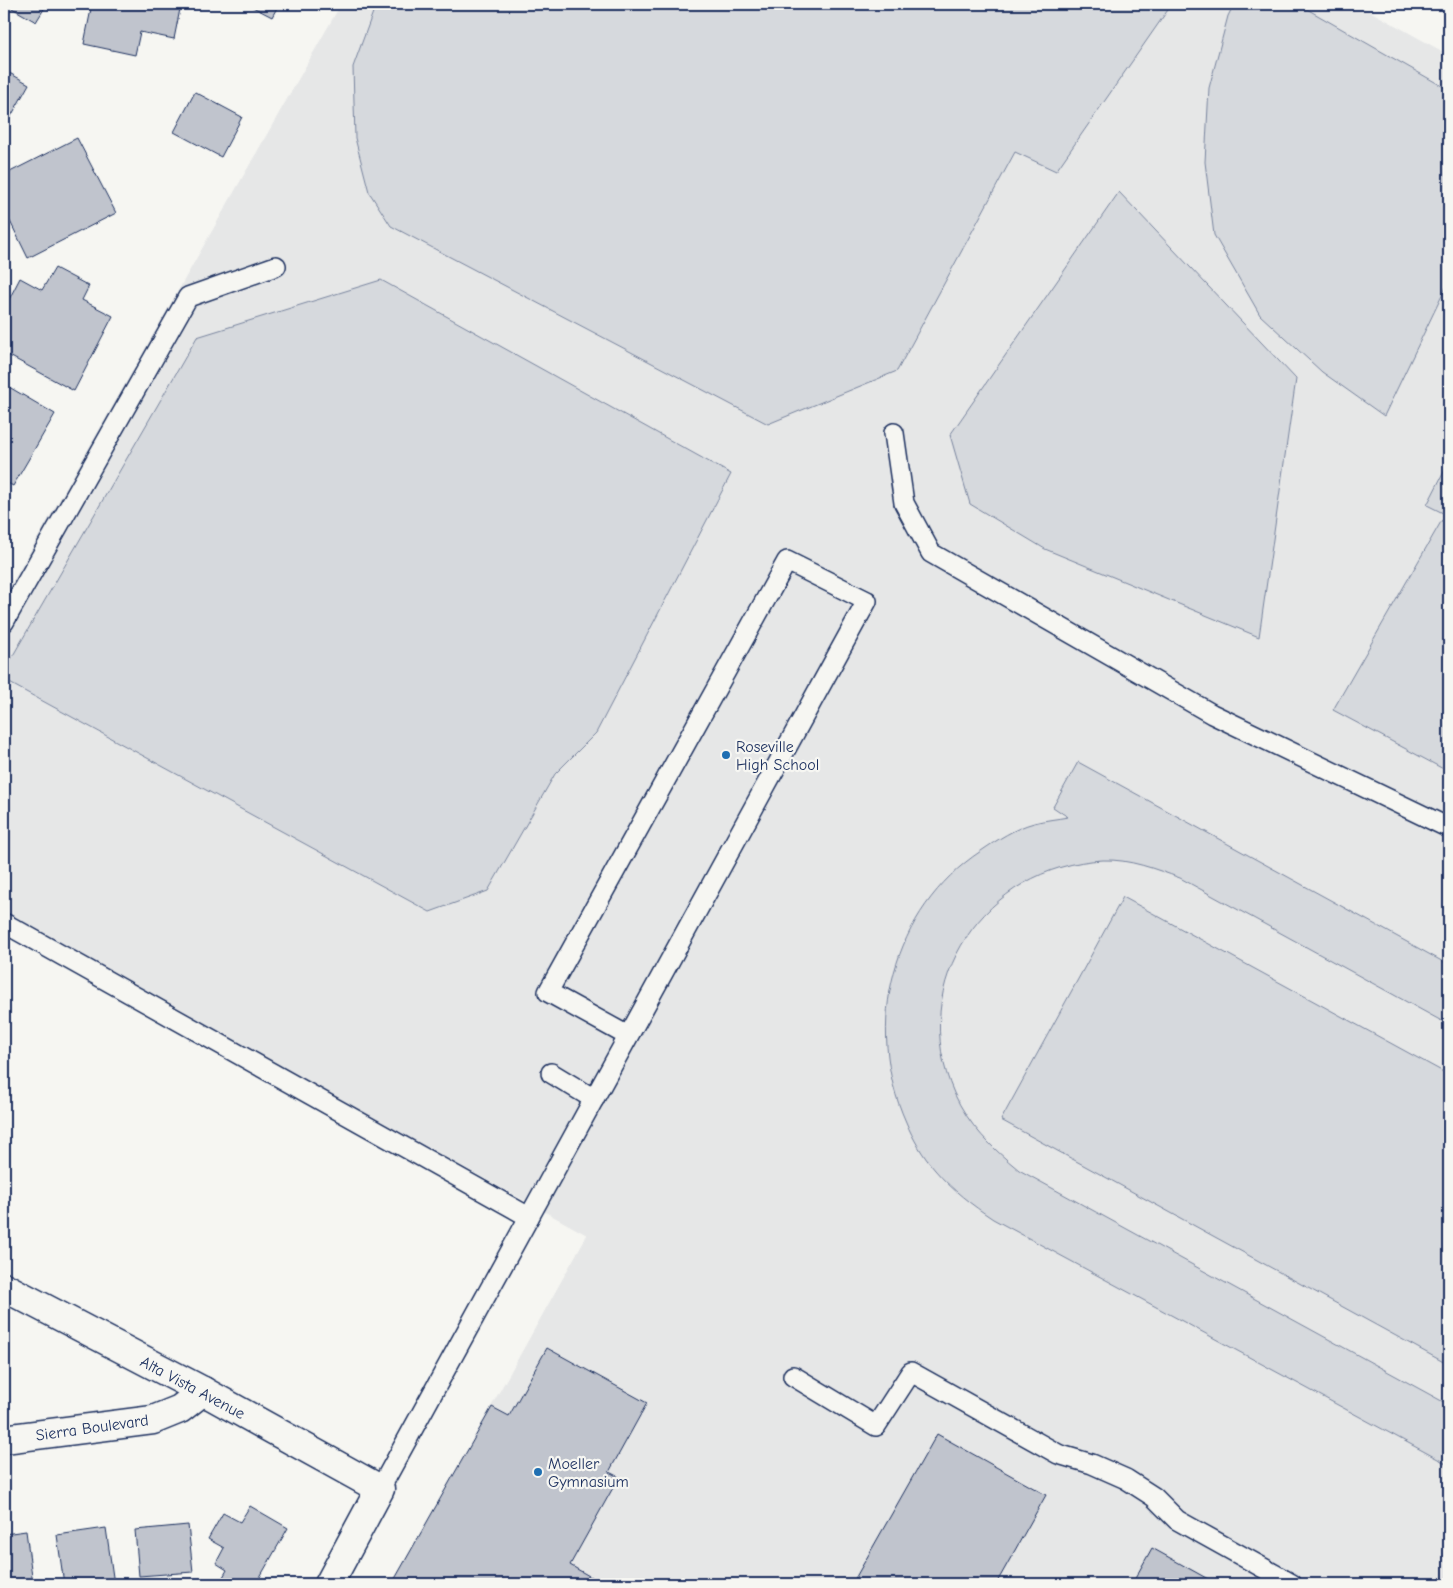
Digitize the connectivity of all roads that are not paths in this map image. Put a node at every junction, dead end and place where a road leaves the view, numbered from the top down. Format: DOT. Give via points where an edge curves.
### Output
graph roads {
  1 [pos="276,266"];
  2 [pos="894,433"];
  3 [pos="4,622"];
  4 [pos="1449,828"];
  5 [pos="4,923"];
  6 [pos="628,1036"];
  7 [pos="551,1073"];
  8 [pos="594,1099"];
  9 [pos="529,1217"];
  10 [pos="4,1287"];
  11 [pos="793,1376"];
  12 [pos="203,1391"];
  13 [pos="4,1439"];
  14 [pos="380,1489"];
  15 [pos="329,1584"];
  16 [pos="1292,1584"];
  1 -- 3 [label="lane" via="188,298"];
  2 -- 4 [label="lane" via="904,503 931,553 1212,714"];
  5 -- 9 [label="lane"];
  6 -- 6 [label="lane" via="867,601 788,561 548,992"];
  6 -- 8 [label="lane"];
  7 -- 8 [label="lane"];
  8 -- 9 [label="lane"];
  9 -- 14 [label="lane"];
  10 -- 12 [label="street, Alta Vista Avenue"];
  11 -- 16 [label="lane" via="876,1426 911,1372 1058,1454 1126,1479 1154,1497 1177,1520"];
  12 -- 13 [label="street, Sierra Boulevard" via="180,1409 152,1420"];
  12 -- 14 [label="street, Alta Vista Avenue"];
  14 -- 15 [label="street"];
}
